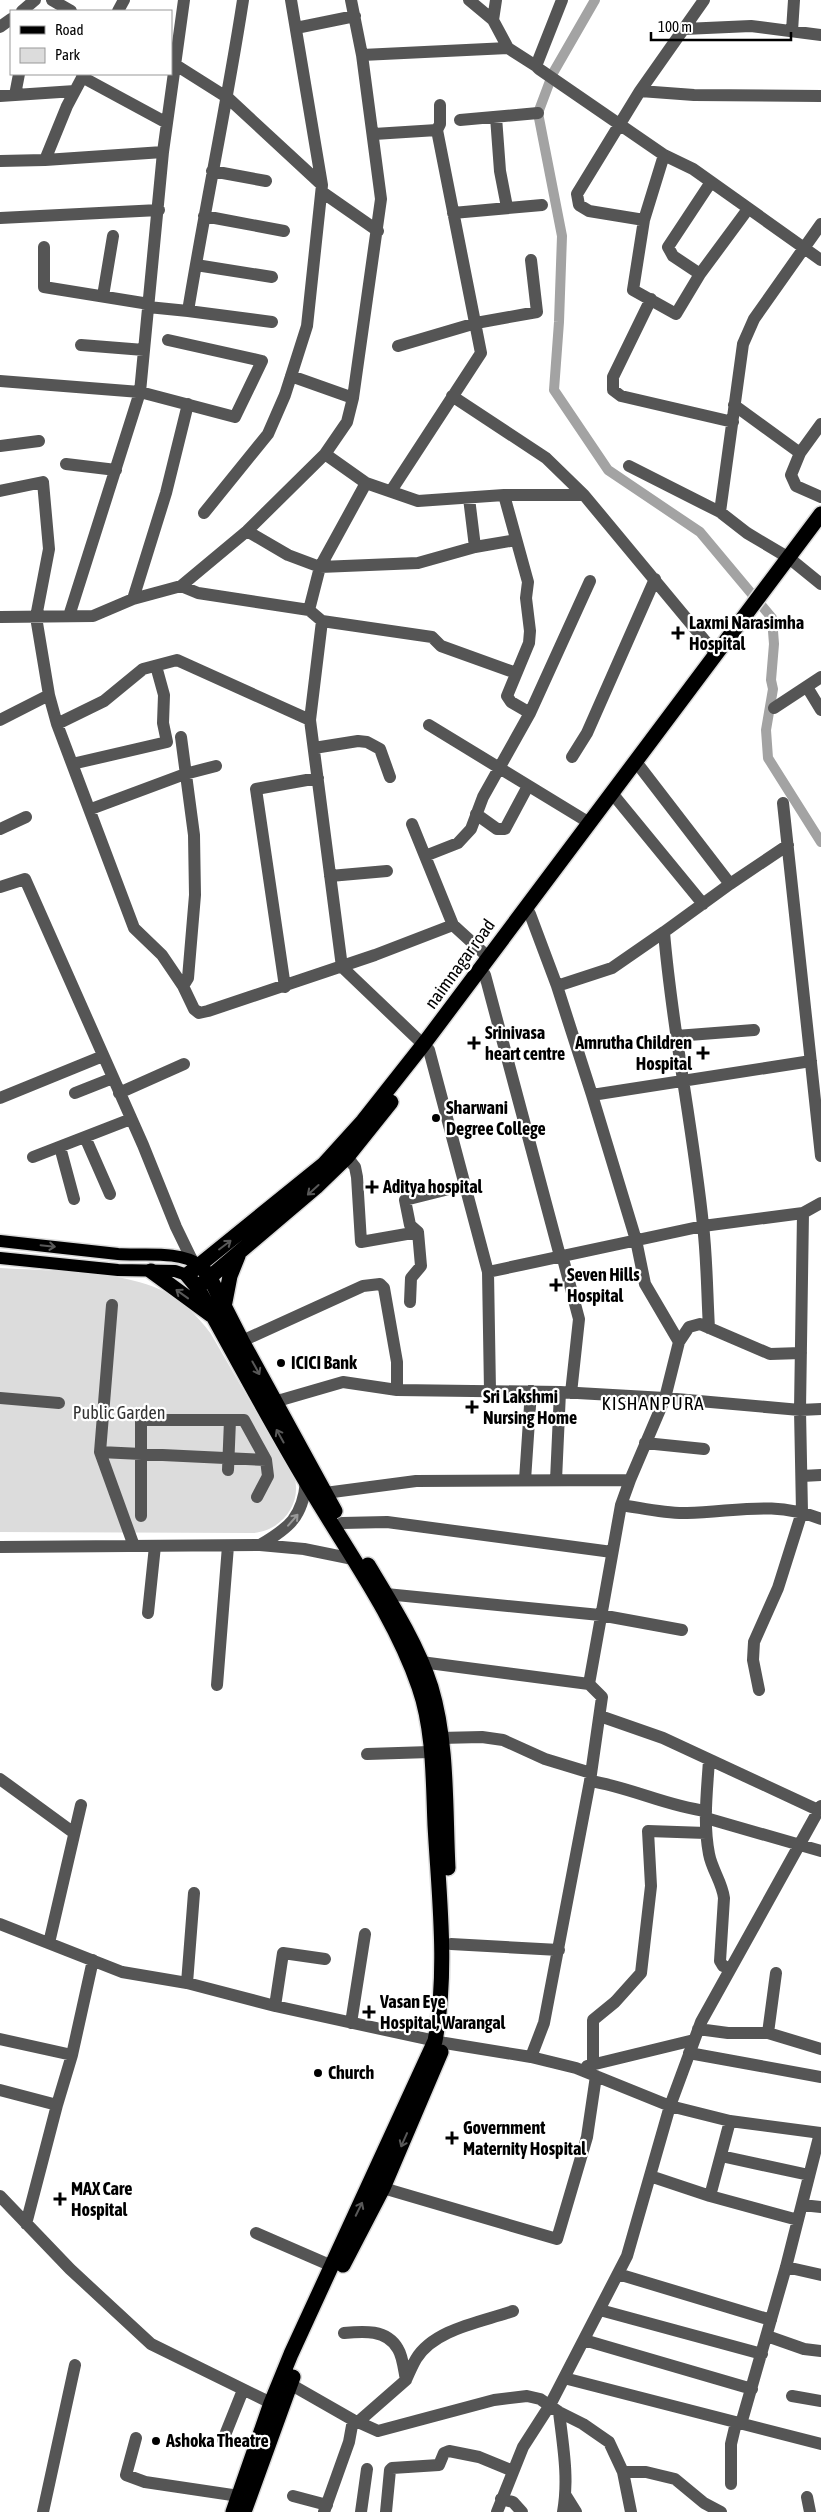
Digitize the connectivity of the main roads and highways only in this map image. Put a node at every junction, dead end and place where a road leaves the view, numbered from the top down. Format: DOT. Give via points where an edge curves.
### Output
graph roads {
  1 [pos="821,514"];
  2 [pos="821,528"];
  3 [pos="791,561"];
  4 [pos="729,642"];
  5 [pos="426,1047"];
  6 [pos="0,1241"];
  7 [pos="239,1253"];
  8 [pos="0,1258"];
  9 [pos="196,1262"];
  10 [pos="151,1271"];
  11 [pos="187,1275"];
  12 [pos="204,1282"];
  13 [pos="219,1312"];
  14 [pos="440,2042"];
  15 [pos="233,2512"];
  16 [pos="244,2512"];
  1 -- 3 [label="highway"];
  2 -- 3 [label="highway"];
  3 -- 4 [label="highway"];
  4 -- 5 [label="highway" via="640,767 485,974"];
  4 -- 5 [label="highway, naimnagar road" via="716,654 588,822"];
  5 -- 7 [label="highway, one-way" via="372,1127 347,1157"];
  9 -- 5 [label="highway, naimnagar road, one-way" via="324,1164"];
  6 -- 9 [label="main road, one-way" via="120,1254 176,1256"];
  7 -- 12 [label="highway"];
  7 -- 13 [label="highway"];
  8 -- 10 [label="main road"];
  9 -- 11 [label="highway, naimnagar road"];
  9 -- 12 [label="highway"];
  10 -- 11 [label="main road" via="175,1271"];
  13 -- 10 [label="highway, one-way"];
  11 -- 12 [label="highway"];
  12 -- 13 [label="highway"];
  14 -- 13 [label="highway, one-way" via="441,1944 426,1714 411,1666 353,1559 306,1482"];
  13 -- 14 [label="highway, one-way" via="242,1341 342,1523 386,1594 421,1662 435,1703 440,1738 452,1944 450,2012"];
  15 -- 14 [label="highway, one-way" via="271,2403 411,2097"];
  14 -- 16 [label="highway, one-way" via="383,2188 340,2270 290,2384"];
}
